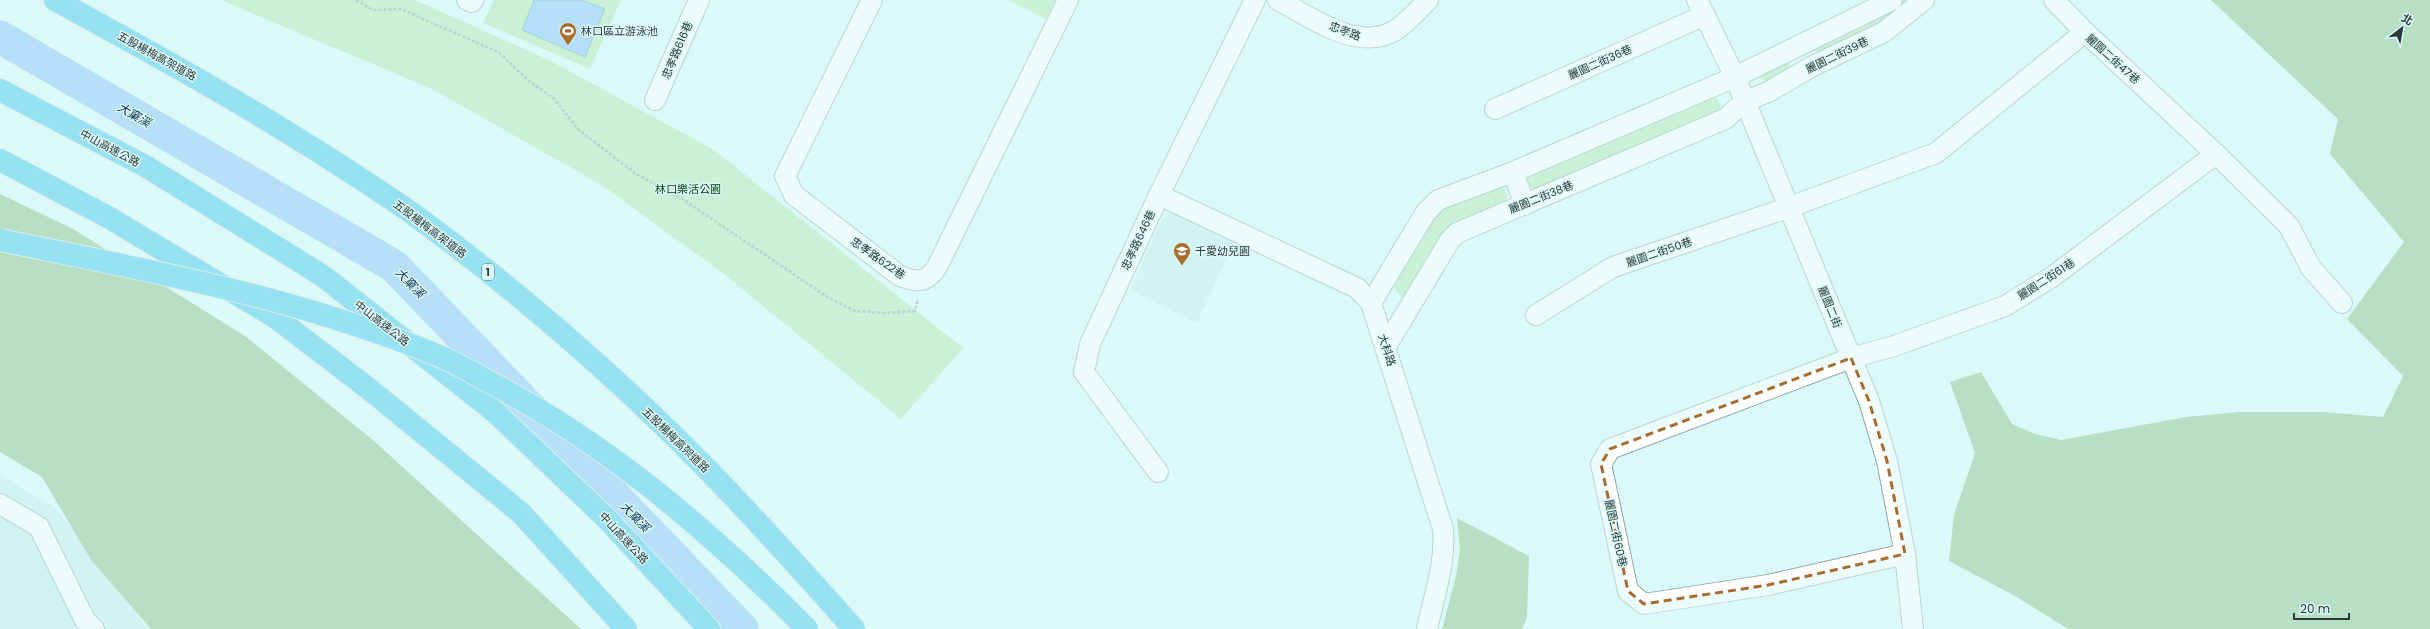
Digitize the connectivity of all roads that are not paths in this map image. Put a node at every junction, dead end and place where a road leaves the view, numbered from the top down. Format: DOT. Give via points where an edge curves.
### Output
graph roads {
  1 [pos="55,0"];
  2 [pos="699,0"];
  3 [pos="872,0"];
  4 [pos="1068,0"];
  5 [pos="1255,0"];
  6 [pos="1278,0"];
  7 [pos="1428,0"];
  8 [pos="1892,0"];
  9 [pos="1924,0"];
  10 [pos="2054,0"];
  11 [pos="1701,8"];
  12 [pos="2085,32"];
  13 [pos="1800,45"];
  14 [pos="1811,67"];
  15 [pos="1735,77"];
  16 [pos="0,90"];
  17 [pos="655,100"];
  18 [pos="1744,102"];
  19 [pos="1495,109"];
  20 [pos="2216,154"];
  21 [pos="0,160"];
  22 [pos="1513,172"];
  23 [pos="1159,195"];
  24 [pos="1525,205"];
  25 [pos="1790,207"];
  26 [pos="0,240"];
  27 [pos="1371,303"];
  28 [pos="2342,303"];
  29 [pos="1536,315"];
  30 [pos="1386,346"];
  31 [pos="1851,358"];
  32 [pos="1158,472"];
  33 [pos="0,504"];
  34 [pos="1905,554"];
  35 [pos="94,629"];
  36 [pos="626,629"];
  37 [pos="709,629"];
  38 [pos="807,629"];
  39 [pos="854,629"];
  40 [pos="1427,629"];
  41 [pos="1913,629"];
  1 -- 39 [label="highway, 五股楊梅高架道路 / 1" via="176,66 288,132 411,213 490,274 624,389 703,465"];
  2 -- 17 [label="street, 忠孝路616巷"];
  3 -- 4 [label="street, 忠孝路622巷" via="785,176 794,195 900,276 912,281 924,281 933,275"];
  5 -- 23 [label="street, 忠孝路646巷"];
  6 -- 7 [label="street, 忠孝路" via="1339,31 1361,38 1380,37 1395,31"];
  8 -- 13 [label="street"];
  9 -- 14 [label="street, 麗園二街39巷" via="1884,32"];
  10 -- 12 [label="street"];
  11 -- 15 [label="street, 麗園二街"];
  11 -- 19 [label="street, 麗園二街36巷"];
  12 -- 20 [label="street, 麗園二街47巷"];
  12 -- 25 [label="street, 麗園二街47巷" via="1936,153"];
  13 -- 14 [label="street"];
  13 -- 15 [label="street"];
  14 -- 18 [label="street, 麗園二街39巷" via="1770,91"];
  15 -- 18 [label="street, 麗園二街"];
  15 -- 22 [label="street"];
  16 -- 37 [label="highway, 中山高速公路" via="147,167 323,276 494,411 608,520"];
  18 -- 24 [label="street, 麗園二街38巷" via="1725,118"];
  18 -- 25 [label="street, 麗園二街"];
  20 -- 28 [label="street, 麗園二街47巷" via="2288,226 2310,268"];
  20 -- 31 [label="street, 麗園二街61巷" via="2052,277 2005,306 1894,346"];
  21 -- 36 [label="highway" via="108,217 281,322 369,388 521,513"];
  22 -- 24 [label="street"];
  22 -- 27 [label="street" via="1438,200 1426,212"];
  23 -- 27 [label="street, 大科路" via="1357,288"];
  23 -- 32 [label="street, 忠孝路646巷" via="1090,344 1084,372"];
  24 -- 30 [label="street, 麗園二街38巷" via="1465,229 1450,240"];
  25 -- 29 [label="street, 麗園二街50巷" via="1613,267"];
  25 -- 31 [label="street, 麗園二街"];
  26 -- 38 [label="highway, bridge" via="207,283 367,328 445,359 524,400 597,447 674,505"];
  27 -- 30 [label="street, 大科路"];
  30 -- 40 [label="street, 大科路" via="1443,529 1445,550"];
  31 -- 34 [label="street, 麗園二街" via="1869,401 1887,461"];
  31 -- 34 [label="street, 麗園二街60巷" via="1610,449 1601,464 1628,591 1644,604 1768,585"];
  33 -- 35 [label="street" via="39,527 85,620"];
  34 -- 41 [label="street, 麗園二街"];
}
